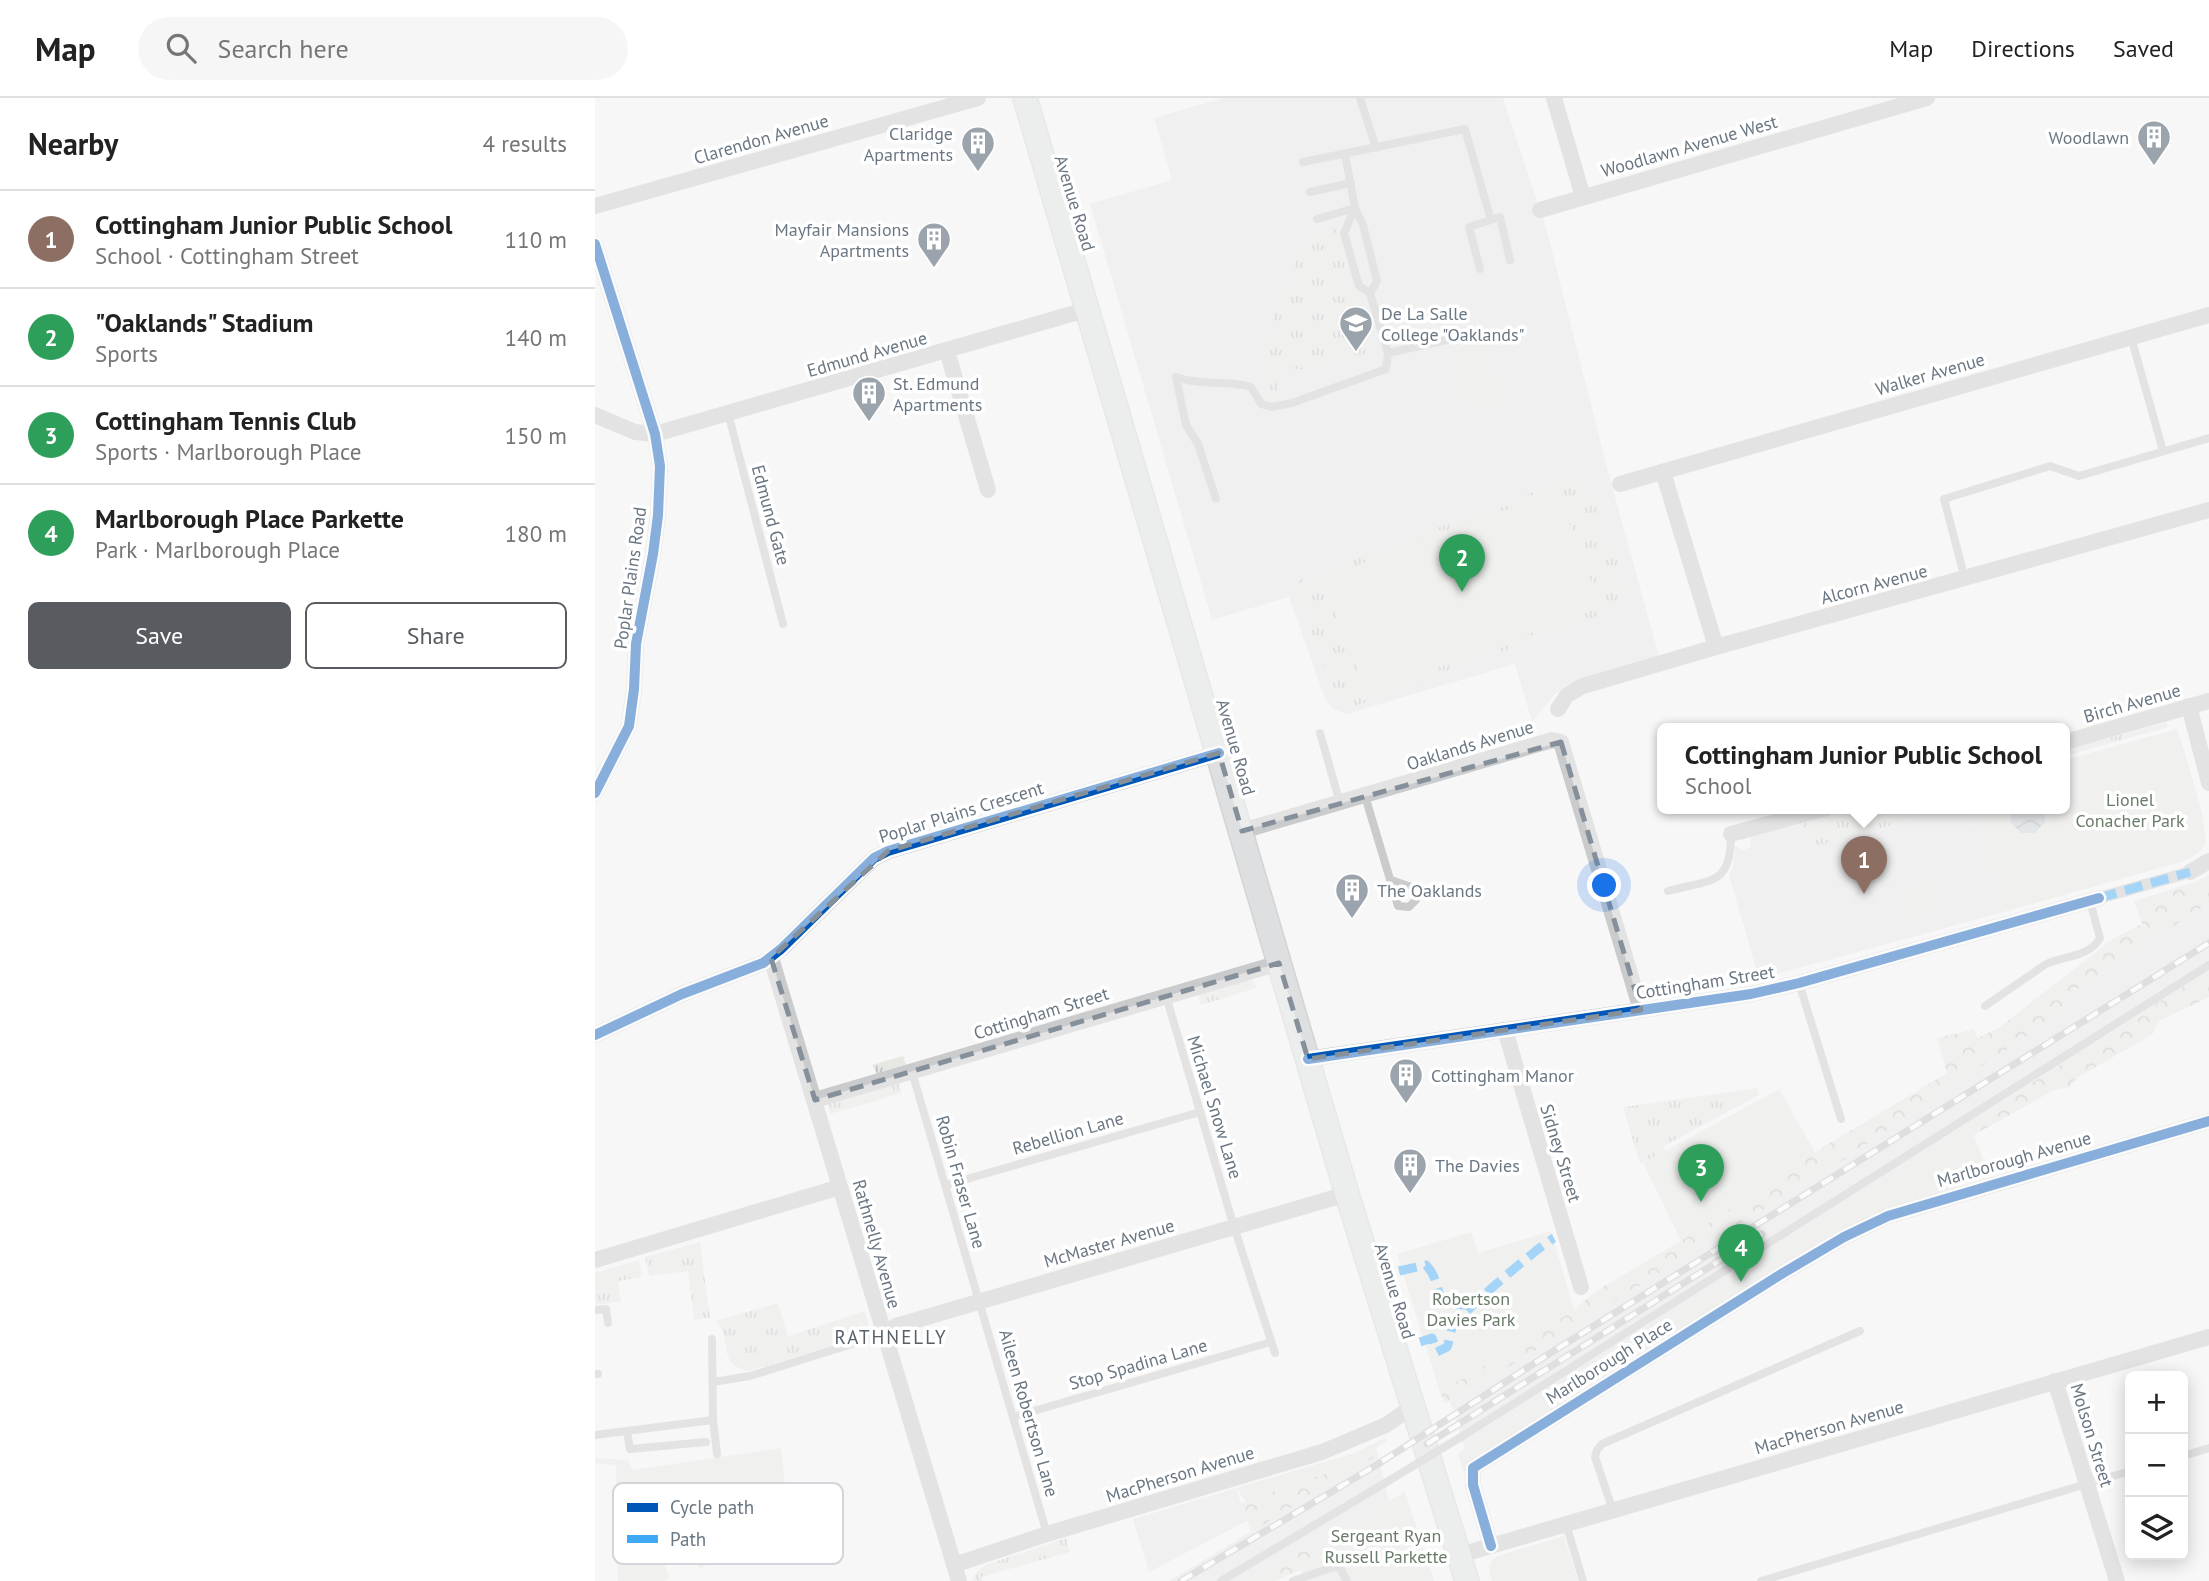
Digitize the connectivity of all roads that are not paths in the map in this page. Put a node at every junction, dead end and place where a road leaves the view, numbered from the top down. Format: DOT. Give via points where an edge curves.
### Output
graph roads {
  1 [pos="978,98"];
  2 [pos="1025,98"];
  3 [pos="1360,98"];
  4 [pos="1554,98"];
  5 [pos="1927,98"];
  6 [pos="1376,149"];
  7 [pos="1345,154"];
  8 [pos="1303,162"];
  9 [pos="1351,183"];
  10 [pos="1310,192"];
  11 [pos="1583,197"];
  12 [pos="595,206"];
  13 [pos="1356,208"];
  14 [pos="1540,210"];
  15 [pos="1317,219"];
  16 [pos="1491,220"];
  17 [pos="595,244"];
  18 [pos="1510,260"];
  19 [pos="1480,270"];
  20 [pos="1370,293"];
  21 [pos="1089,309"];
  22 [pos="2209,315"];
  23 [pos="1469,335"];
  24 [pos="2131,337"];
  25 [pos="947,351"];
  26 [pos="1388,353"];
  27 [pos="728,413"];
  28 [pos="595,415"];
  29 [pos="655,434"];
  30 [pos="2209,438"];
  31 [pos="2163,451"];
  32 [pos="1663,472"];
  33 [pos="1620,484"];
  34 [pos="988,490"];
  35 [pos="1216,499"];
  36 [pos="2209,510"];
  37 [pos="1965,579"];
  38 [pos="783,624"];
  39 [pos="1716,647"];
  40 [pos="2209,701"];
  41 [pos="2189,706"];
  42 [pos="1559,709"];
  43 [pos="1320,733"];
  44 [pos="2070,741"];
  45 [pos="1219,753"];
  46 [pos="2209,783"];
  47 [pos="595,793"];
  48 [pos="1365,796"];
  49 [pos="1341,803"];
  50 [pos="1805,814"];
  51 [pos="1242,831"];
  52 [pos="1731,834"];
  53 [pos="2209,861"];
  54 [pos="2190,872"];
  55 [pos="1391,880"];
  56 [pos="1668,891"];
  57 [pos="2094,899"];
  58 [pos="771,958"];
  59 [pos="1279,963"];
  60 [pos="2209,965"];
  61 [pos="1799,983"];
  62 [pos="1166,996"];
  63 [pos="1985,1006"];
  64 [pos="1641,1010"];
  65 [pos="1505,1030"];
  66 [pos="595,1035"];
  67 [pos="1308,1059"];
  68 [pos="912,1072"];
  69 [pos="815,1100"];
  70 [pos="1200,1112"];
  71 [pos="1841,1119"];
  72 [pos="2209,1121"];
  73 [pos="946,1185"];
  74 [pos="840,1187"];
  75 [pos="1347,1194"];
  76 [pos="1234,1227"];
  77 [pos="1834,1243"];
  78 [pos="595,1260"];
  79 [pos="1581,1287"];
  80 [pos="980,1301"];
  81 [pos="595,1310"];
  82 [pos="608,1323"];
  83 [pos="1860,1331"];
  84 [pos="884,1334"];
  85 [pos="2209,1337"];
  86 [pos="712,1339"];
  87 [pos="1271,1342"];
  88 [pos="1275,1353"];
  89 [pos="713,1381"];
  90 [pos="2055,1381"];
  91 [pos="1412,1407"];
  92 [pos="1013,1417"];
  93 [pos="713,1420"];
  94 [pos="627,1431"];
  95 [pos="595,1435"];
  96 [pos="706,1442"];
  97 [pos="2209,1448"];
  98 [pos="717,1454"];
  99 [pos="2188,1454"];
  100 [pos="2125,1473"];
  101 [pos="2087,1484"];
  102 [pos="1613,1511"];
  103 [pos="1566,1524"];
  104 [pos="1047,1534"];
  105 [pos="1490,1546"];
  106 [pos="1460,1555"];
  107 [pos="957,1573"];
  108 [pos="1221,1581"];
  109 [pos="1293,1581"];
  110 [pos="1347,1581"];
  111 [pos="1468,1581"];
  112 [pos="1583,1581"];
  113 [pos="1761,1581"];
  114 [pos="2117,1581"];
  1 -- 12 [label="street, Clarendon Avenue"];
  2 -- 21 [label="main road, Avenue Road"];
  3 -- 6 [label="lane"];
  4 -- 11 [label="street, Woodlawn Avenue West"];
  5 -- 11 [label="street, Woodlawn Avenue West"];
  6 -- 7 [label="lane"];
  6 -- 16 [label="lane" via="1465,129"];
  7 -- 8 [label="lane"];
  7 -- 9 [label="lane"];
  9 -- 10 [label="lane"];
  9 -- 13 [label="lane"];
  11 -- 14 [label="street, Woodlawn Avenue West"];
  13 -- 15 [label="lane"];
  13 -- 20 [label="lane" via="1377,281"];
  13 -- 20 [label="lane" via="1345,233 1359,286"];
  16 -- 18 [label="lane" via="1500,217"];
  16 -- 19 [label="lane" via="1469,227"];
  17 -- 29 [label="street, Poplar Plains Road"];
  20 -- 26 [label="lane"];
  21 -- 25 [label="street, Edmund Avenue"];
  21 -- 45 [label="main road, Avenue Road"];
  22 -- 24 [label="street, Walker Avenue"];
  23 -- 26 [label="lane"];
  24 -- 31 [label="lane"];
  24 -- 32 [label="street, Walker Avenue"];
  25 -- 27 [label="street, Edmund Avenue"];
  25 -- 34 [label="street"];
  26 -- 35 [label="lane" via="1386,369 1272,407 1261,404 1251,387 1192,383 1176,377 1186,425 1198,444"];
  27 -- 29 [label="street, Edmund Avenue"];
  27 -- 38 [label="lane, Edmund Gate"];
  28 -- 29 [label="street" via="635,432"];
  29 -- 47 [label="street, Poplar Plains Road" via="660,466 658,514 636,644 629,726"];
  30 -- 31 [label="lane"];
  31 -- 37 [label="lane" via="2079,476 2050,466 1944,499"];
  32 -- 33 [label="street, Walker Avenue"];
  32 -- 39 [label="street"];
  36 -- 37 [label="street, Alcorn Avenue"];
  37 -- 39 [label="street, Alcorn Avenue"];
  39 -- 42 [label="street, Alcorn Avenue" via="1583,687 1567,695"];
  40 -- 41 [label="street, Birch Avenue"];
  41 -- 44 [label="street, Birch Avenue"];
  41 -- 46 [label="street"];
  43 -- 49 [label="lane"];
  45 -- 51 [label="main road, Avenue Road"];
  45 -- 58 [label="street, Poplar Plains Crescent" via="888,851 874,858"];
  48 -- 49 [label="street, Oaklands Avenue"];
  48 -- 55 [label="lane"];
  48 -- 64 [label="street, Oaklands Avenue" via="1552,740 1560,742"];
  49 -- 51 [label="street, Oaklands Avenue"];
  50 -- 52 [label="street"];
  51 -- 59 [label="main road, Avenue Road"];
  52 -- 56 [label="lane" via="1728,865 1720,877"];
  53 -- 54 [label="street"];
  54 -- 57 [label="street"];
  57 -- 61 [label="street, Cottingham Street"];
  57 -- 63 [label="lane" via="2098,943 2046,964"];
  58 -- 66 [label="street, Poplar Plains Crescent"];
  58 -- 69 [label="street, Rathnelly Avenue"];
  59 -- 62 [label="street, Cottingham Street"];
  59 -- 67 [label="main road, Avenue Road"];
  60 -- 108 [label="lane, bridge" via="1461,1437"];
  61 -- 64 [label="street, Cottingham Street"];
  61 -- 71 [label="lane"];
  62 -- 68 [label="street, Cottingham Street"];
  62 -- 70 [label="lane, Michael Snow Lane"];
  64 -- 65 [label="street, Cottingham Street"];
  65 -- 67 [label="street, Cottingham Street"];
  65 -- 79 [label="street, Sidney Street"];
  67 -- 75 [label="main road, Avenue Road"];
  68 -- 69 [label="street, Cottingham Street"];
  68 -- 73 [label="lane, Robin Fraser Lane"];
  69 -- 74 [label="street, Rathnelly Avenue"];
  70 -- 73 [label="lane, Rebellion Lane"];
  70 -- 76 [label="lane, Michael Snow Lane"];
  72 -- 77 [label="street, Marlborough Avenue" via="1888,1216"];
  73 -- 80 [label="lane, Robin Fraser Lane"];
  74 -- 78 [label="street"];
  74 -- 84 [label="street, Rathnelly Avenue"];
  75 -- 76 [label="street, McMaster Avenue"];
  75 -- 91 [label="main road, Avenue Road"];
  76 -- 80 [label="street, McMaster Avenue"];
  76 -- 87 [label="lane, Michael Snow Lane"];
  77 -- 105 [label="street, Marlborough Place" via="1473,1468 1473,1485"];
  80 -- 84 [label="street, McMaster Avenue" via="896,1326"];
  80 -- 92 [label="lane, Aileen Robertson Lane"];
  81 -- 82 [label="lane" via="606,1309"];
  83 -- 102 [label="lane" via="1602,1444 1595,1457"];
  84 -- 89 [label="lane" via="750,1377"];
  84 -- 107 [label="street, Rathnelly Avenue"];
  85 -- 90 [label="street, MacPherson Avenue"];
  86 -- 89 [label="lane"];
  87 -- 88 [label="lane, Michael Snow Lane"];
  87 -- 92 [label="lane, Stop Spadina Lane"];
  89 -- 93 [label="lane"];
  90 -- 101 [label="street, Molson Street"];
  90 -- 102 [label="street, MacPherson Avenue"];
  91 -- 104 [label="street, MacPherson Avenue" via="1387,1425 1322,1452"];
  91 -- 106 [label="main road, Avenue Road"];
  92 -- 104 [label="lane, Aileen Robertson Lane"];
  93 -- 94 [label="lane"];
  93 -- 98 [label="lane"];
  94 -- 95 [label="lane"];
  94 -- 96 [label="lane" via="630,1449"];
  97 -- 99 [label="lane"];
  100 -- 101 [label="lane"];
  101 -- 113 [label="lane"];
  101 -- 114 [label="street, Molson Street"];
  102 -- 103 [label="street, MacPherson Avenue"];
  103 -- 105 [label="street, MacPherson Avenue"];
  103 -- 112 [label="lane"];
  104 -- 107 [label="street, MacPherson Avenue"];
  105 -- 106 [label="street, MacPherson Avenue"];
  106 -- 111 [label="main road, Avenue Road"];
  109 -- 110 [label="lane" via="1333,1567 1340,1568"];
}
